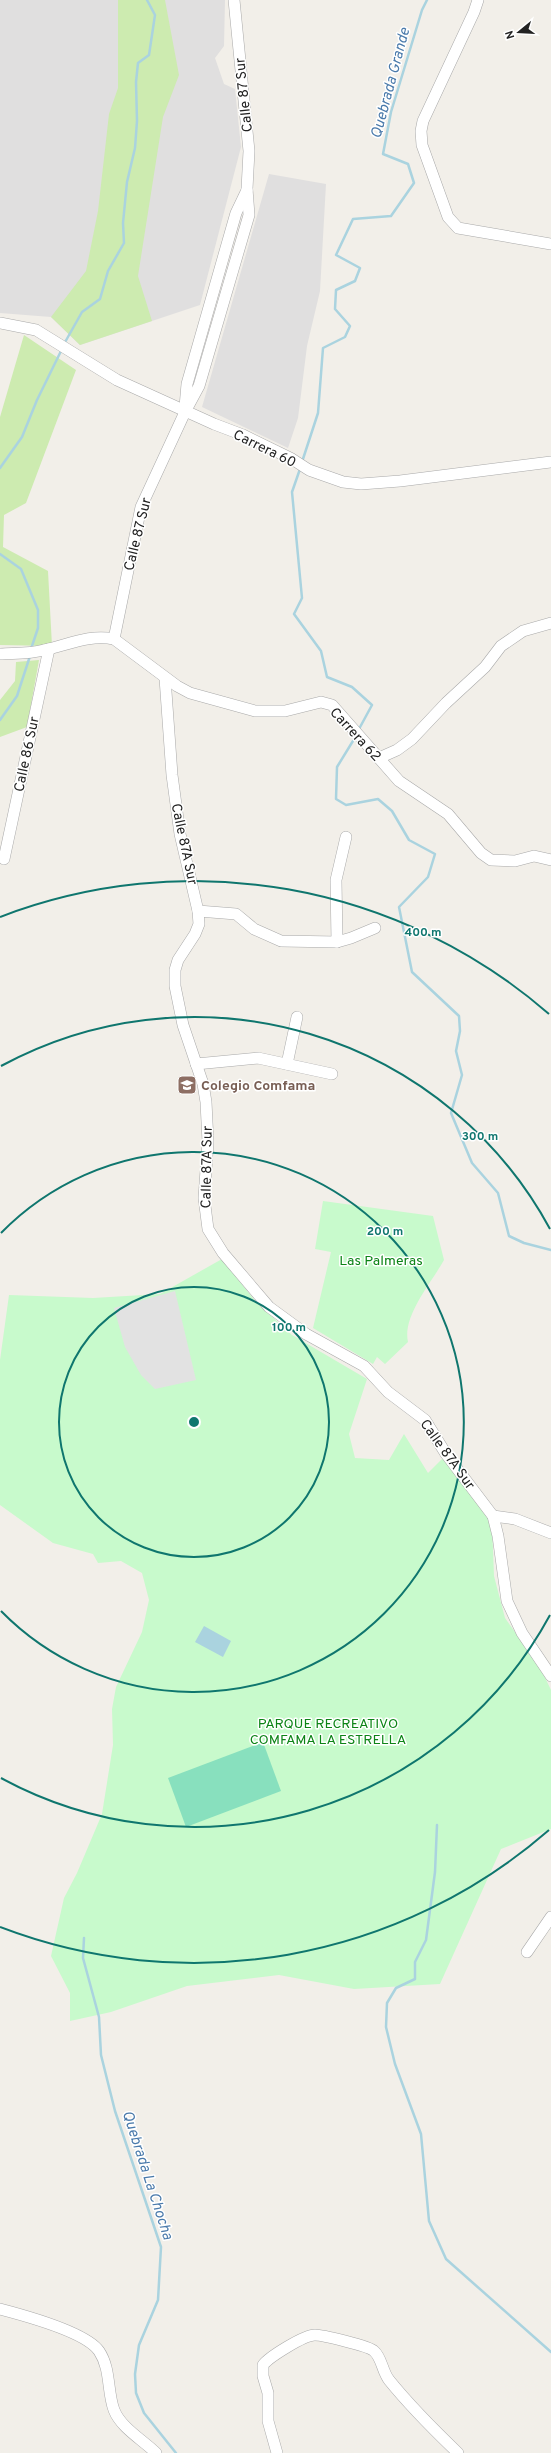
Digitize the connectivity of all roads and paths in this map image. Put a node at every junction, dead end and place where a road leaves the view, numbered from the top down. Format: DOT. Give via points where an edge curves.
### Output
graph roads {
  1 [pos="234,0"];
  2 [pos="478,0"];
  3 [pos="551,244"];
  4 [pos="0,323"];
  5 [pos="185,412"];
  6 [pos="551,462"];
  7 [pos="551,623"];
  8 [pos="114,639"];
  9 [pos="49,649"];
  10 [pos="0,654"];
  11 [pos="165,678"];
  12 [pos="379,758"];
  13 [pos="346,837"];
  14 [pos="4,859"];
  15 [pos="551,860"];
  16 [pos="198,911"];
  17 [pos="375,928"];
  18 [pos="337,942"];
  19 [pos="297,1017"];
  20 [pos="196,1064"];
  21 [pos="287,1064"];
  22 [pos="332,1074"];
  23 [pos="493,1516"];
  24 [pos="551,1533"];
  25 [pos="551,1676"];
  26 [pos="551,1917"];
  27 [pos="527,1952"];
  28 [pos="0,2309"];
  29 [pos="156,2453"];
  30 [pos="277,2453"];
  31 [pos="458,2453"];
  1 -- 5 [label="street, Calle 87 Sur" via="249,151 249,215 199,386"];
  2 -- 3 [label="street" via="422,121 422,145 448,217 458,228"];
  4 -- 5 [label="street, Carrera 60" via="36,330 117,380"];
  5 -- 6 [label="street, Carrera 60" via="243,435 330,479 361,484"];
  5 -- 8 [label="street, Calle 87 Sur" via="141,507"];
  7 -- 12 [label="street" via="523,631 501,646 485,667 412,739 397,750"];
  8 -- 9 [label="street" via="88,638"];
  8 -- 11 [label="street, Carrera 62"];
  9 -- 10 [label="street"];
  9 -- 14 [label="street, Calle 86 Sur"];
  11 -- 12 [label="street, Carrera 62" via="190,693 255,711 284,711 321,702 332,705"];
  11 -- 16 [label="street, Calle 87A Sur" via="172,775 180,834"];
  12 -- 15 [label="street, Carrera 62" via="399,781 448,814 481,853 491,860 515,862 534,856"];
  13 -- 18 [label="street" via="336,880"];
  16 -- 18 [label="street" via="236,914 254,929 282,941"];
  16 -- 20 [label="street, Calle 87A Sur" via="199,924 196,934 178,960 175,970 178,1003"];
  17 -- 18 [label="street"];
  19 -- 21 [label="street"];
  20 -- 21 [label="street" via="246,1058"];
  20 -- 23 [label="street, Calle 87A Sur" via="206,1102 208,1142 205,1216 214,1241 269,1307 306,1334 364,1366 388,1392 425,1420 446,1454"];
  21 -- 22 [label="street"];
  23 -- 24 [label="street" via="515,1519"];
  23 -- 25 [label="street, Calle 87A Sur" via="509,1606 522,1633"];
  26 -- 27 [label="street"];
  28 -- 29 [label="street" via="72,2333 99,2350 108,2372 115,2412 123,2424"];
  30 -- 31 [label="street" via="268,2421 268,2394 263,2365 300,2340 315,2335 374,2351 391,2383 424,2421"];
}
